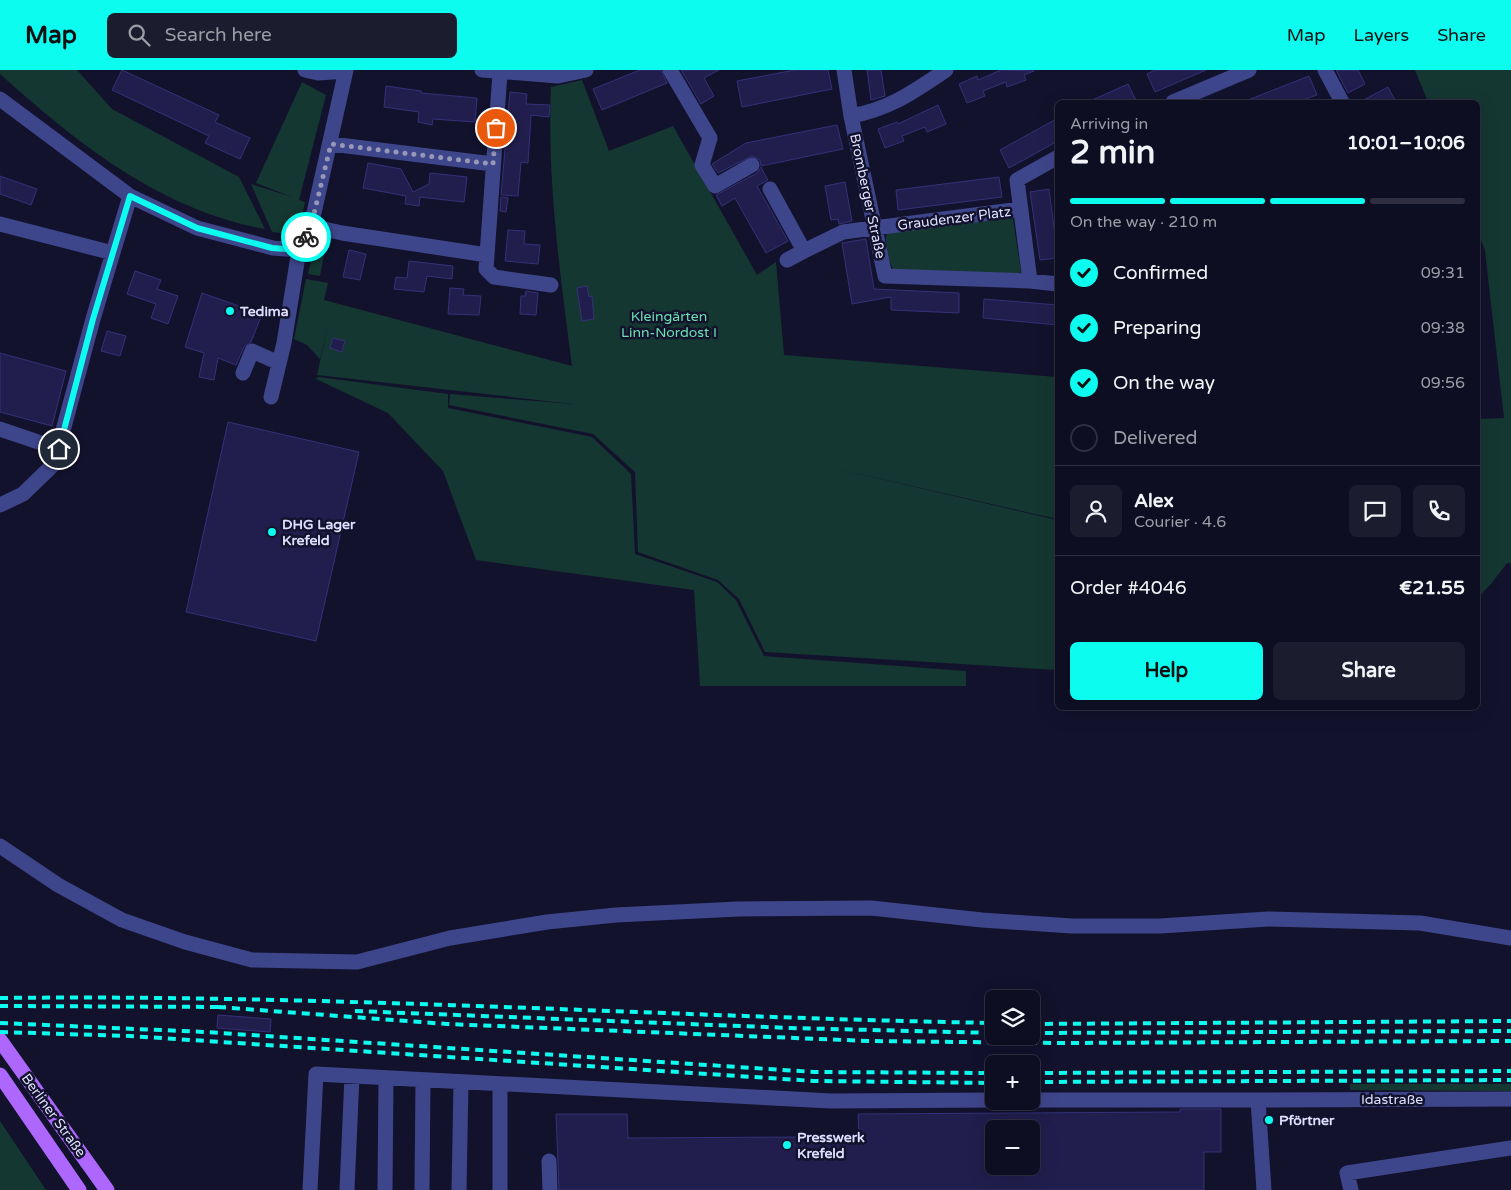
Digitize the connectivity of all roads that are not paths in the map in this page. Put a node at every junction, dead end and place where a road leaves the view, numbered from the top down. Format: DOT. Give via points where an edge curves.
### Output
graph roads {
  1 [pos="305,70"];
  2 [pos="483,70"];
  3 [pos="586,70"];
  4 [pos="670,70"];
  5 [pos="844,70"];
  6 [pos="946,70"];
  7 [pos="1248,70"];
  8 [pos="1326,70"];
  9 [pos="346,71"];
  10 [pos="500,73"];
  11 [pos="0,99"];
  12 [pos="1178,100"];
  13 [pos="1341,100"];
  14 [pos="851,116"];
  15 [pos="331,144"];
  16 [pos="1055,159"];
  17 [pos="493,164"];
  18 [pos="752,165"];
  19 [pos="770,189"];
  20 [pos="130,196"];
  21 [pos="1021,209"];
  22 [pos="0,224"];
  23 [pos="311,226"];
  24 [pos="875,228"];
  25 [pos="299,250"];
  26 [pos="804,251"];
  27 [pos="113,253"];
  28 [pos="787,260"];
  29 [pos="486,262"];
  30 [pos="1030,280"];
  31 [pos="551,284"];
  32 [pos="1055,284"];
  33 [pos="279,363"];
  34 [pos="243,373"];
  35 [pos="271,397"];
  36 [pos="0,429"];
  37 [pos="59,449"];
  38 [pos="0,504"];
  39 [pos="0,846"];
  40 [pos="1511,938"];
  41 [pos="4,1045"];
  42 [pos="0,1075"];
  43 [pos="352,1076"];
  44 [pos="386,1078"];
  45 [pos="423,1080"];
  46 [pos="461,1082"];
  47 [pos="500,1084"];
  48 [pos="1511,1099"];
  49 [pos="985,1100"];
  50 [pos="1040,1100"];
  51 [pos="1258,1100"];
  52 [pos="1511,1148"];
  53 [pos="549,1161"];
  54 [pos="314,1186"];
  55 [pos="80,1190"];
  56 [pos="107,1190"];
  57 [pos="347,1190"];
  58 [pos="385,1190"];
  59 [pos="422,1190"];
  60 [pos="459,1190"];
  61 [pos="500,1190"];
  62 [pos="550,1190"];
  63 [pos="1264,1190"];
  64 [pos="1351,1190"];
  1 -- 9 [label="street" via="318,73"];
  2 -- 10 [label="street"];
  3 -- 10 [label="street" via="558,76"];
  4 -- 18 [label="street" via="710,138 702,165 715,186"];
  5 -- 14 [label="street, Bromberger Straße"];
  6 -- 14 [label="street, Bromberger Straße" via="903,100 873,112"];
  7 -- 12 [label="street"];
  8 -- 13 [label="street"];
  9 -- 15 [label="street"];
  10 -- 17 [label="street"];
  11 -- 20 [label="street"];
  14 -- 24 [label="street, Bromberger Straße"];
  15 -- 17 [label="street"];
  15 -- 23 [label="street"];
  16 -- 21 [label="street" via="1017,180"];
  17 -- 29 [label="street"];
  19 -- 26 [label="street"];
  20 -- 25 [label="street" via="197,228 272,248"];
  20 -- 27 [label="street"];
  21 -- 24 [label="street, Graudenzer Platz"];
  21 -- 30 [label="street, Graudenzer Platz"];
  22 -- 27 [label="street"];
  23 -- 25 [label="street"];
  23 -- 29 [label="street"];
  24 -- 26 [label="street, Graudenzer Platz" via="843,232"];
  24 -- 30 [label="street, Bromberger Straße" via="885,276"];
  25 -- 33 [label="street"];
  26 -- 28 [label="street, Graudenzer Platz"];
  27 -- 37 [label="street"];
  29 -- 31 [label="street" via="494,277"];
  30 -- 32 [label="street"];
  33 -- 34 [label="street" via="252,351"];
  33 -- 35 [label="street"];
  36 -- 37 [label="street"];
  37 -- 38 [label="street" via="54,464 23,494"];
  39 -- 40 [label="street" via="58,885 122,920 252,960 357,962 450,938 547,922 616,914 738,909 871,908 1072,926 1160,926 1268,919 1420,922"];
  41 -- 56 [label="main road, Berliner Straße"];
  42 -- 55 [label="main road, Berliner Straße"];
  43 -- 44 [label="street"];
  43 -- 54 [label="street" via="316,1074"];
  43 -- 57 [label="street"];
  44 -- 45 [label="street"];
  44 -- 58 [label="street"];
  45 -- 46 [label="street"];
  45 -- 59 [label="street"];
  46 -- 47 [label="street"];
  46 -- 60 [label="street"];
  47 -- 49 [label="street" via="831,1101"];
  47 -- 61 [label="street"];
  48 -- 51 [label="street, Idastraße"];
  50 -- 51 [label="street, Idastraße"];
  51 -- 63 [label="street"];
  52 -- 64 [label="street" via="1347,1174"];
  53 -- 62 [label="street"];
}
